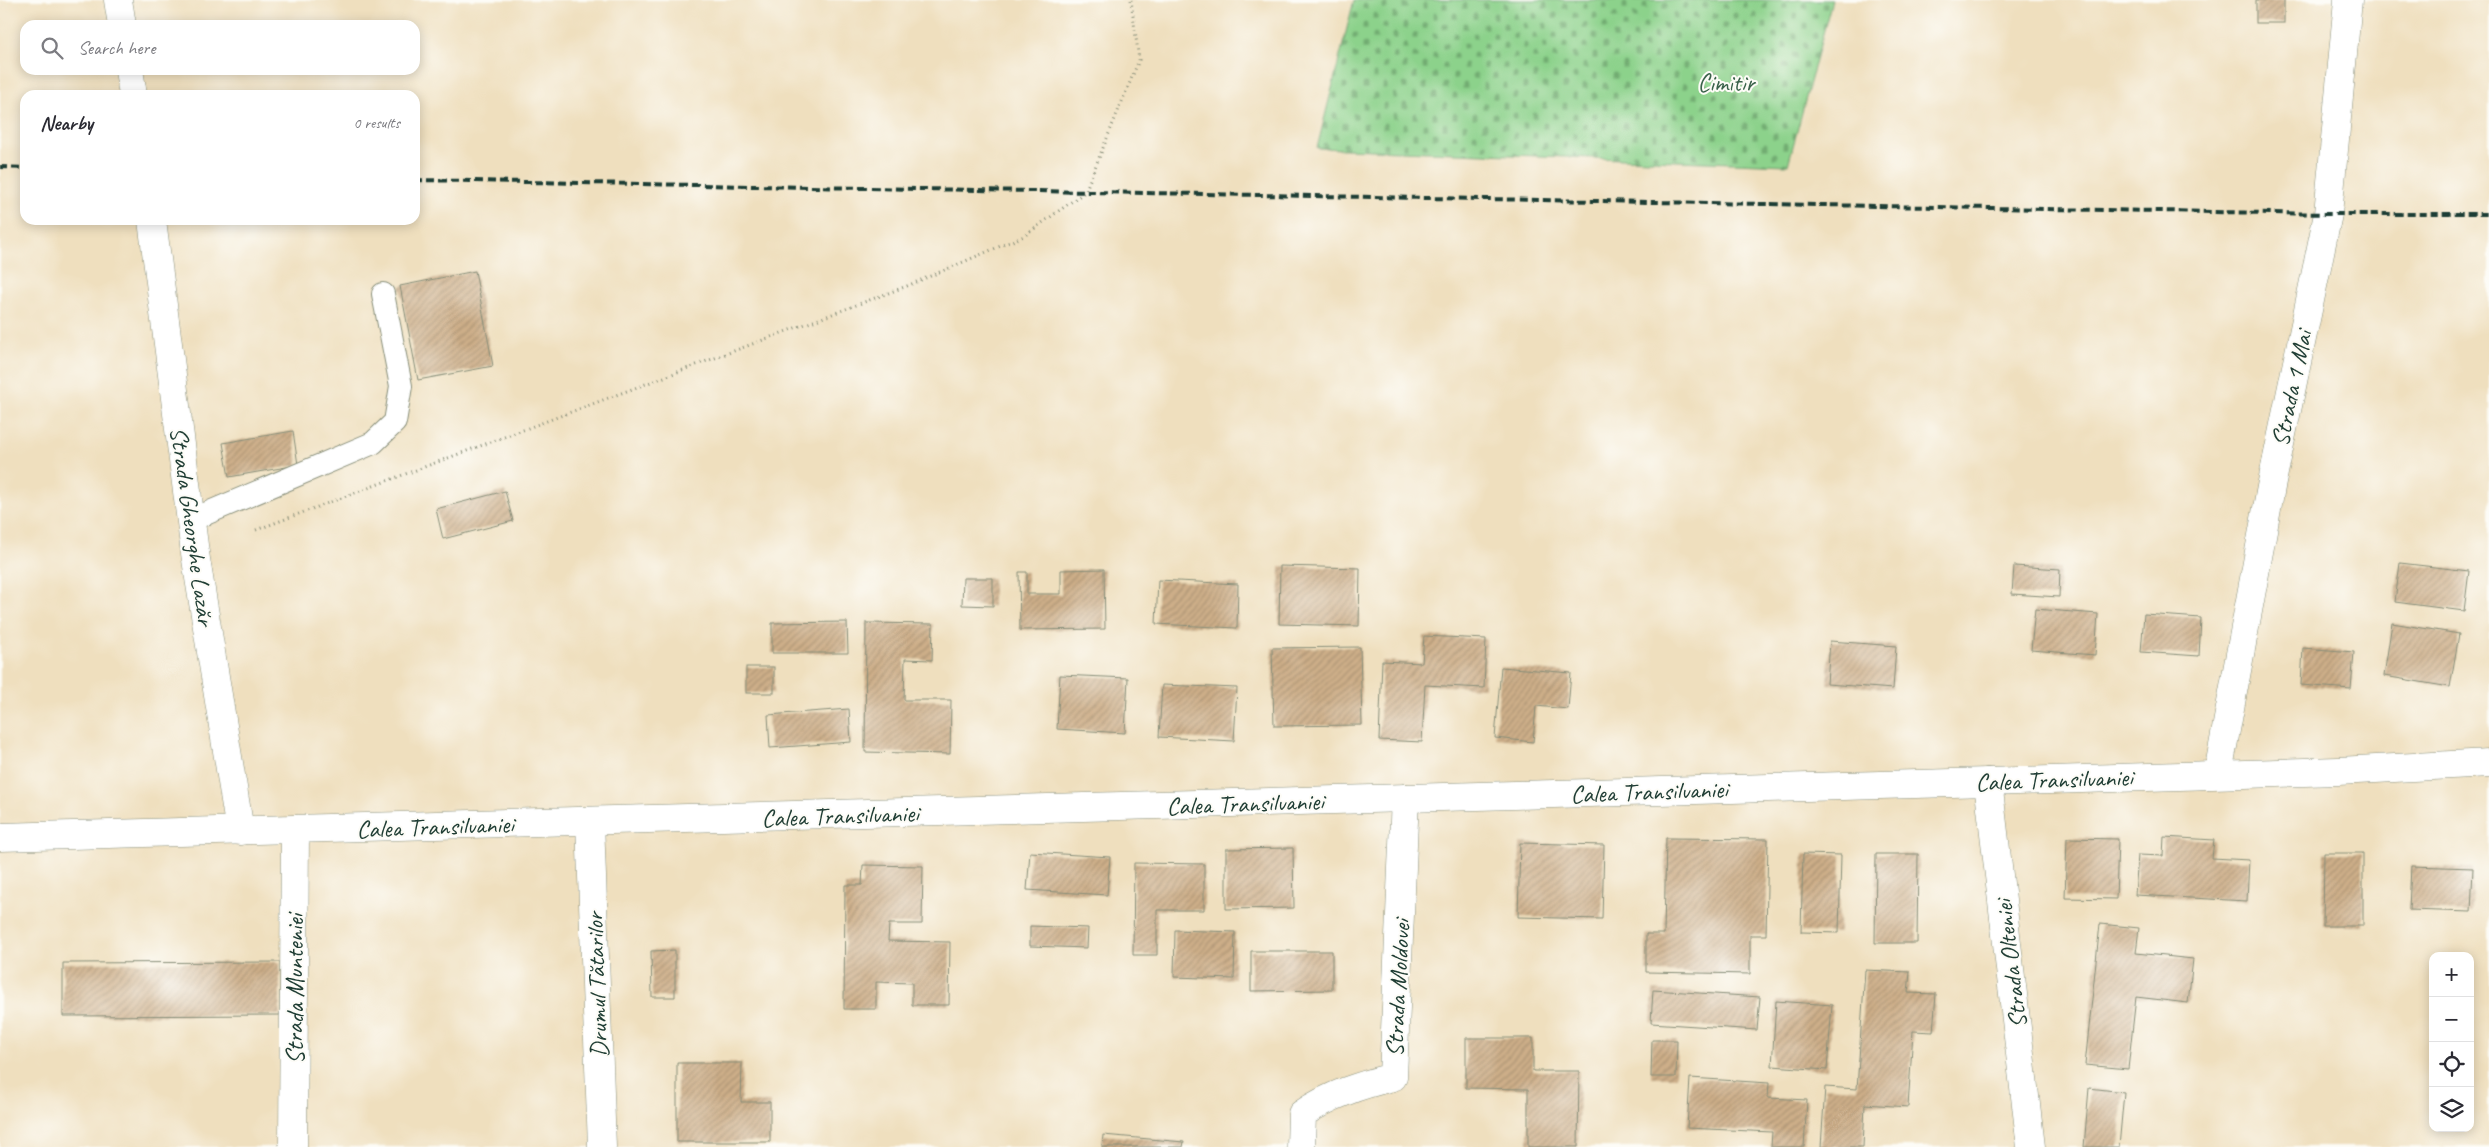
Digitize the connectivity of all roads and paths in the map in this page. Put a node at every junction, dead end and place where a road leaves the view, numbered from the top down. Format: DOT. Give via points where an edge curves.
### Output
graph roads {
  1 [pos="118,0"];
  2 [pos="1131,0"];
  3 [pos="2348,0"];
  4 [pos="121,20"];
  5 [pos="130,75"];
  6 [pos="132,90"];
  7 [pos="153,225"];
  8 [pos="383,294"];
  9 [pos="191,520"];
  10 [pos="250,532"];
  11 [pos="2489,763"];
  12 [pos="2218,773"];
  13 [pos="1988,782"];
  14 [pos="1405,798"];
  15 [pos="590,822"];
  16 [pos="295,830"];
  17 [pos="240,831"];
  18 [pos="0,837"];
  19 [pos="293,1147"];
  20 [pos="602,1147"];
  21 [pos="1301,1147"];
  22 [pos="2031,1147"];
  1 -- 4 [label="main road"];
  2 -- 10 [label="path" via="1139,60 1085,192 1024,236 907,286"];
  3 -- 12 [label="main road, Strada 1 Mai" via="2328,214 2271,487"];
  5 -- 6 [label="main road"];
  7 -- 9 [label="main road, Strada Gheorghe Lazăr"];
  8 -- 9 [label="lane" via="401,386 395,422 373,443"];
  9 -- 17 [label="main road, Strada Gheorghe Lazăr"];
  11 -- 12 [label="main road, Calea Transilvaniei"];
  12 -- 13 [label="main road, Calea Transilvaniei"];
  13 -- 14 [label="main road, Calea Transilvaniei"];
  13 -- 22 [label="main road, Strada Olteniei"];
  14 -- 15 [label="main road, Calea Transilvaniei"];
  14 -- 21 [label="main road, Strada Moldovei" via="1393,1077 1361,1084 1302,1114"];
  15 -- 16 [label="main road, Calea Transilvaniei"];
  15 -- 20 [label="main road, Drumul Tătarilor"];
  16 -- 17 [label="main road, Calea Transilvaniei"];
  16 -- 19 [label="main road, Strada Munteniei"];
  17 -- 18 [label="main road, Calea Transilvaniei"];
}
